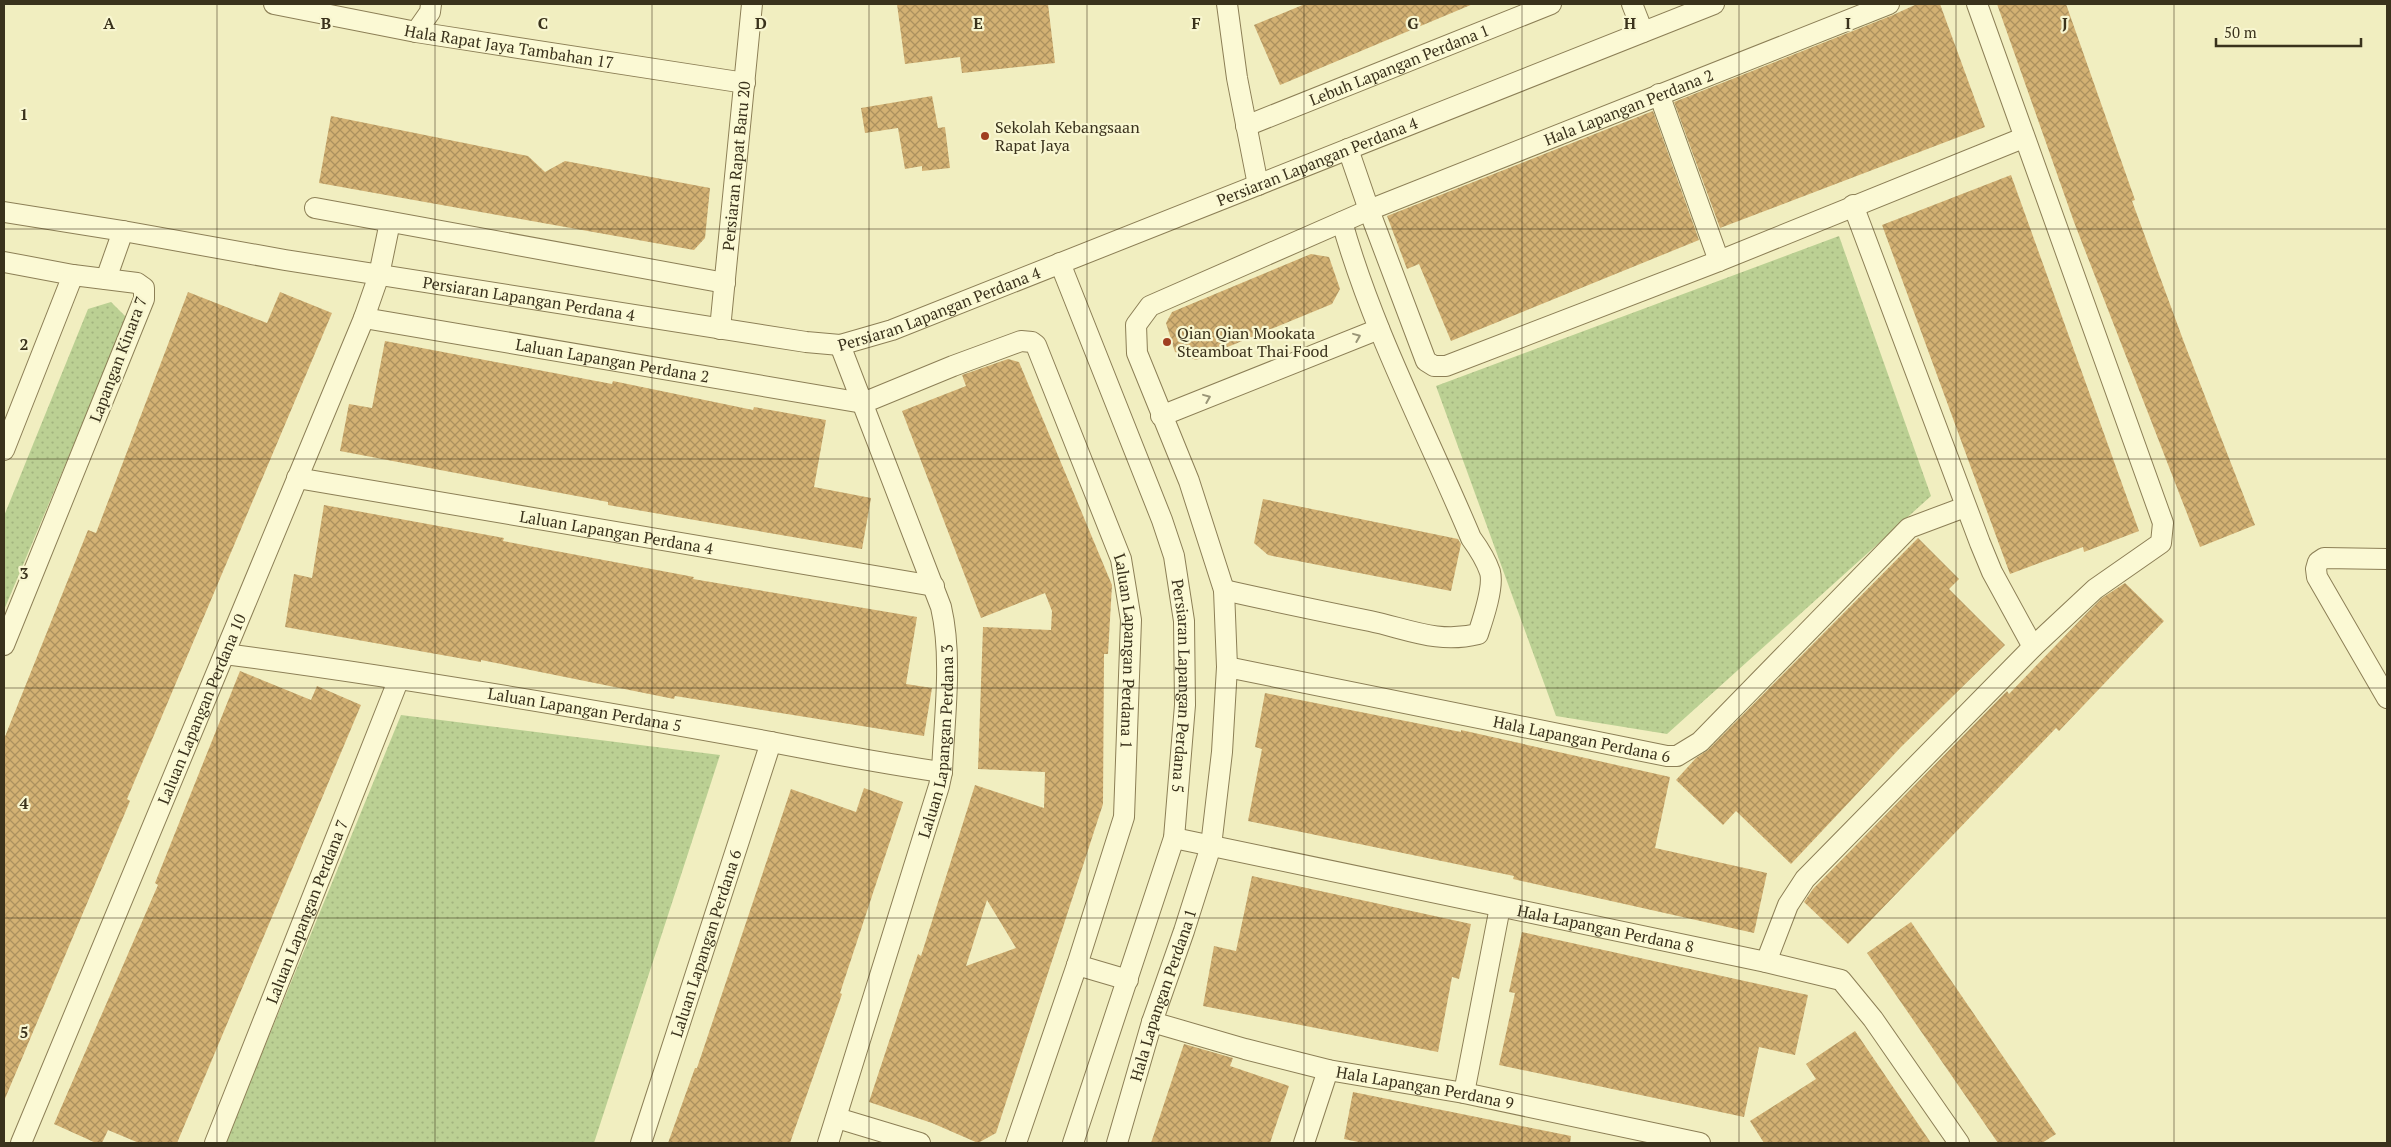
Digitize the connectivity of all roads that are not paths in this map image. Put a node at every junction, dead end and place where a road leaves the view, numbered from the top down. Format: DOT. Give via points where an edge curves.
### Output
graph roads {
  1 [pos="274,4"];
  2 [pos="431,4"];
  3 [pos="752,4"];
  4 [pos="1227,4"];
  5 [pos="1551,4"];
  6 [pos="1632,4"];
  7 [pos="1714,4"];
  8 [pos="1889,4"];
  9 [pos="1977,4"];
  10 [pos="1690,8"];
  11 [pos="416,32"];
  12 [pos="1643,32"];
  13 [pos="745,83"];
  14 [pos="1659,94"];
  15 [pos="1246,126"];
  16 [pos="2023,138"];
  17 [pos="1348,149"];
  18 [pos="1258,185"];
  19 [pos="1853,205"];
  20 [pos="315,208"];
  21 [pos="1369,210"];
  22 [pos="4,212"];
  23 [pos="390,222"];
  24 [pos="1342,222"];
  25 [pos="123,230"];
  26 [pos="1719,261"];
  27 [pos="4,262"];
  28 [pos="1060,263"];
  29 [pos="73,275"];
  30 [pos="379,275"];
  31 [pos="106,279"];
  32 [pos="726,283"];
  33 [pos="364,318"];
  34 [pos="1379,328"];
  35 [pos="720,329"];
  36 [pos="840,345"];
  37 [pos="863,403"];
  38 [pos="1161,416"];
  39 [pos="4,450"];
  40 [pos="297,478"];
  41 [pos="1965,507"];
  42 [pos="2387,559"];
  43 [pos="934,586"];
  44 [pos="1224,590"];
  45 [pos="4,645"];
  46 [pos="2033,647"];
  47 [pos="225,654"];
  48 [pos="1227,667"];
  49 [pos="398,680"];
  50 [pos="2387,698"];
  51 [pos="771,742"];
  52 [pos="942,772"];
  53 [pos="1174,838"];
  54 [pos="1211,846"];
  55 [pos="1500,907"];
  56 [pos="1766,962"];
  57 [pos="1077,965"];
  58 [pos="1128,980"];
  59 [pos="1152,1022"];
  60 [pos="1328,1070"];
  61 [pos="1464,1093"];
  62 [pos="837,1118"];
  63 [pos="21,1143"];
  64 [pos="215,1143"];
  65 [pos="641,1143"];
  66 [pos="828,1143"];
  67 [pos="920,1143"];
  68 [pos="1016,1143"];
  69 [pos="1073,1143"];
  70 [pos="1117,1143"];
  71 [pos="1304,1143"];
  72 [pos="1700,1143"];
  73 [pos="1959,1143"];
  1 -- 11 [label="street, Hala Rapat Jaya Tambahan 17"];
  2 -- 11 [label="street" via="430,12"];
  3 -- 13 [label="street, Persiaran Rapat Baru 20"];
  4 -- 15 [label="street"];
  5 -- 15 [label="street, Lebuh Lapangan Perdana 1"];
  6 -- 12 [label="street"];
  7 -- 10 [label="street, Persiaran Lapangan Perdana 4"];
  8 -- 14 [label="street, Hala Lapangan Perdana 2"];
  9 -- 16 [label="street"];
  10 -- 12 [label="street, Persiaran Lapangan Perdana 4"];
  11 -- 13 [label="street, Hala Rapat Jaya Tambahan 17"];
  12 -- 17 [label="street, Persiaran Lapangan Perdana 4"];
  13 -- 32 [label="street, Persiaran Rapat Baru 20"];
  14 -- 21 [label="street, Hala Lapangan Perdana 2"];
  14 -- 26 [label="street"];
  15 -- 18 [label="street"];
  16 -- 19 [label="street"];
  16 -- 46 [label="street" via="2163,524 2162,543 2095,590"];
  17 -- 18 [label="street, Persiaran Lapangan Perdana 4"];
  17 -- 21 [label="street"];
  18 -- 28 [label="street, Persiaran Lapangan Perdana 4"];
  19 -- 26 [label="street"];
  19 -- 41 [label="street"];
  20 -- 23 [label="street"];
  21 -- 24 [label="street, Hala Lapangan Perdana 2"];
  21 -- 26 [label="street" via="1426,361 1434,366 1446,366"];
  22 -- 25 [label="street, Persiaran Lapangan Perdana 4"];
  23 -- 30 [label="street, Laluan Lapangan Perdana 10"];
  23 -- 32 [label="street"];
  24 -- 34 [label="street"];
  24 -- 38 [label="street, Hala Lapangan Perdana 2" via="1150,306 1136,325 1137,353"];
  25 -- 30 [label="street, Persiaran Lapangan Perdana 4"];
  25 -- 31 [label="street"];
  27 -- 29 [label="street, Lapangan Kinara 7"];
  28 -- 36 [label="street, Persiaran Lapangan Perdana 4" via="892,330"];
  28 -- 53 [label="street, Persiaran Lapangan Perdana 5" via="1174,556 1184,621 1185,705"];
  29 -- 31 [label="street, Lapangan Kinara 7"];
  29 -- 39 [label="street"];
  30 -- 33 [label="street, Laluan Lapangan Perdana 10"];
  30 -- 35 [label="street, Persiaran Lapangan Perdana 4"];
  31 -- 45 [label="street, Lapangan Kinara 7" via="137,283 144,288 144,299"];
  32 -- 35 [label="street, Persiaran Rapat Baru 20"];
  33 -- 37 [label="street, Laluan Lapangan Perdana 2"];
  33 -- 40 [label="street, Laluan Lapangan Perdana 10"];
  38 -- 34 [label="street, one-way"];
  34 -- 44 [label="street" via="1471,538 1491,574 1486,612 1478,634 1459,638 1433,637"];
  35 -- 36 [label="street, Persiaran Lapangan Perdana 4"];
  36 -- 37 [label="street, Laluan Lapangan Perdana 3"];
  37 -- 43 [label="street, Laluan Lapangan Perdana 3"];
  37 -- 57 [label="street, Laluan Lapangan Perdana 1" via="1021,341 1032,342 1039,350 1122,559 1131,620 1124,817"];
  38 -- 44 [label="street, Hala Lapangan Perdana 1" via="1189,481"];
  40 -- 43 [label="street, Laluan Lapangan Perdana 4"];
  40 -- 47 [label="street, Laluan Lapangan Perdana 10"];
  41 -- 46 [label="street" via="1992,572"];
  41 -- 48 [label="street, Hala Lapangan Perdana 6" via="1909,528 1700,742 1677,756"];
  42 -- 50 [label="street" via="2324,558 2318,562 2316,570 2317,577"];
  43 -- 52 [label="street, Laluan Lapangan Perdana 3" via="946,627"];
  44 -- 48 [label="street, Hala Lapangan Perdana 1"];
  46 -- 56 [label="street" via="1805,879 1788,906"];
  47 -- 49 [label="street, Laluan Lapangan Perdana 5"];
  47 -- 63 [label="street, Laluan Lapangan Perdana 10"];
  48 -- 54 [label="street, Hala Lapangan Perdana 1" via="1222,752"];
  49 -- 51 [label="street, Laluan Lapangan Perdana 5"];
  49 -- 64 [label="street, Laluan Lapangan Perdana 7"];
  51 -- 52 [label="street, Laluan Lapangan Perdana 5"];
  51 -- 65 [label="street, Laluan Lapangan Perdana 6"];
  52 -- 62 [label="street, Laluan Lapangan Perdana 3"];
  53 -- 54 [label="street, Hala Lapangan Perdana 8"];
  53 -- 58 [label="street, Persiaran Lapangan Perdana 5"];
  54 -- 55 [label="street, Hala Lapangan Perdana 8"];
  54 -- 59 [label="street, Hala Lapangan Perdana 1"];
  55 -- 56 [label="street, Hala Lapangan Perdana 8"];
  55 -- 61 [label="street"];
  56 -- 73 [label="street, Hala Lapangan Perdana 8" via="1841,980 1873,1019"];
  57 -- 58 [label="street"];
  57 -- 68 [label="street, Laluan Lapangan Perdana 1"];
  58 -- 69 [label="street, Persiaran Lapangan Perdana 5"];
  59 -- 60 [label="street, Hala Lapangan Perdana 9"];
  59 -- 70 [label="street, Hala Lapangan Perdana 1"];
  60 -- 61 [label="street, Hala Lapangan Perdana 9"];
  60 -- 71 [label="street"];
  61 -- 72 [label="street, Hala Lapangan Perdana 9"];
  62 -- 66 [label="street, Laluan Lapangan Perdana 3"];
  62 -- 67 [label="street"];
}
